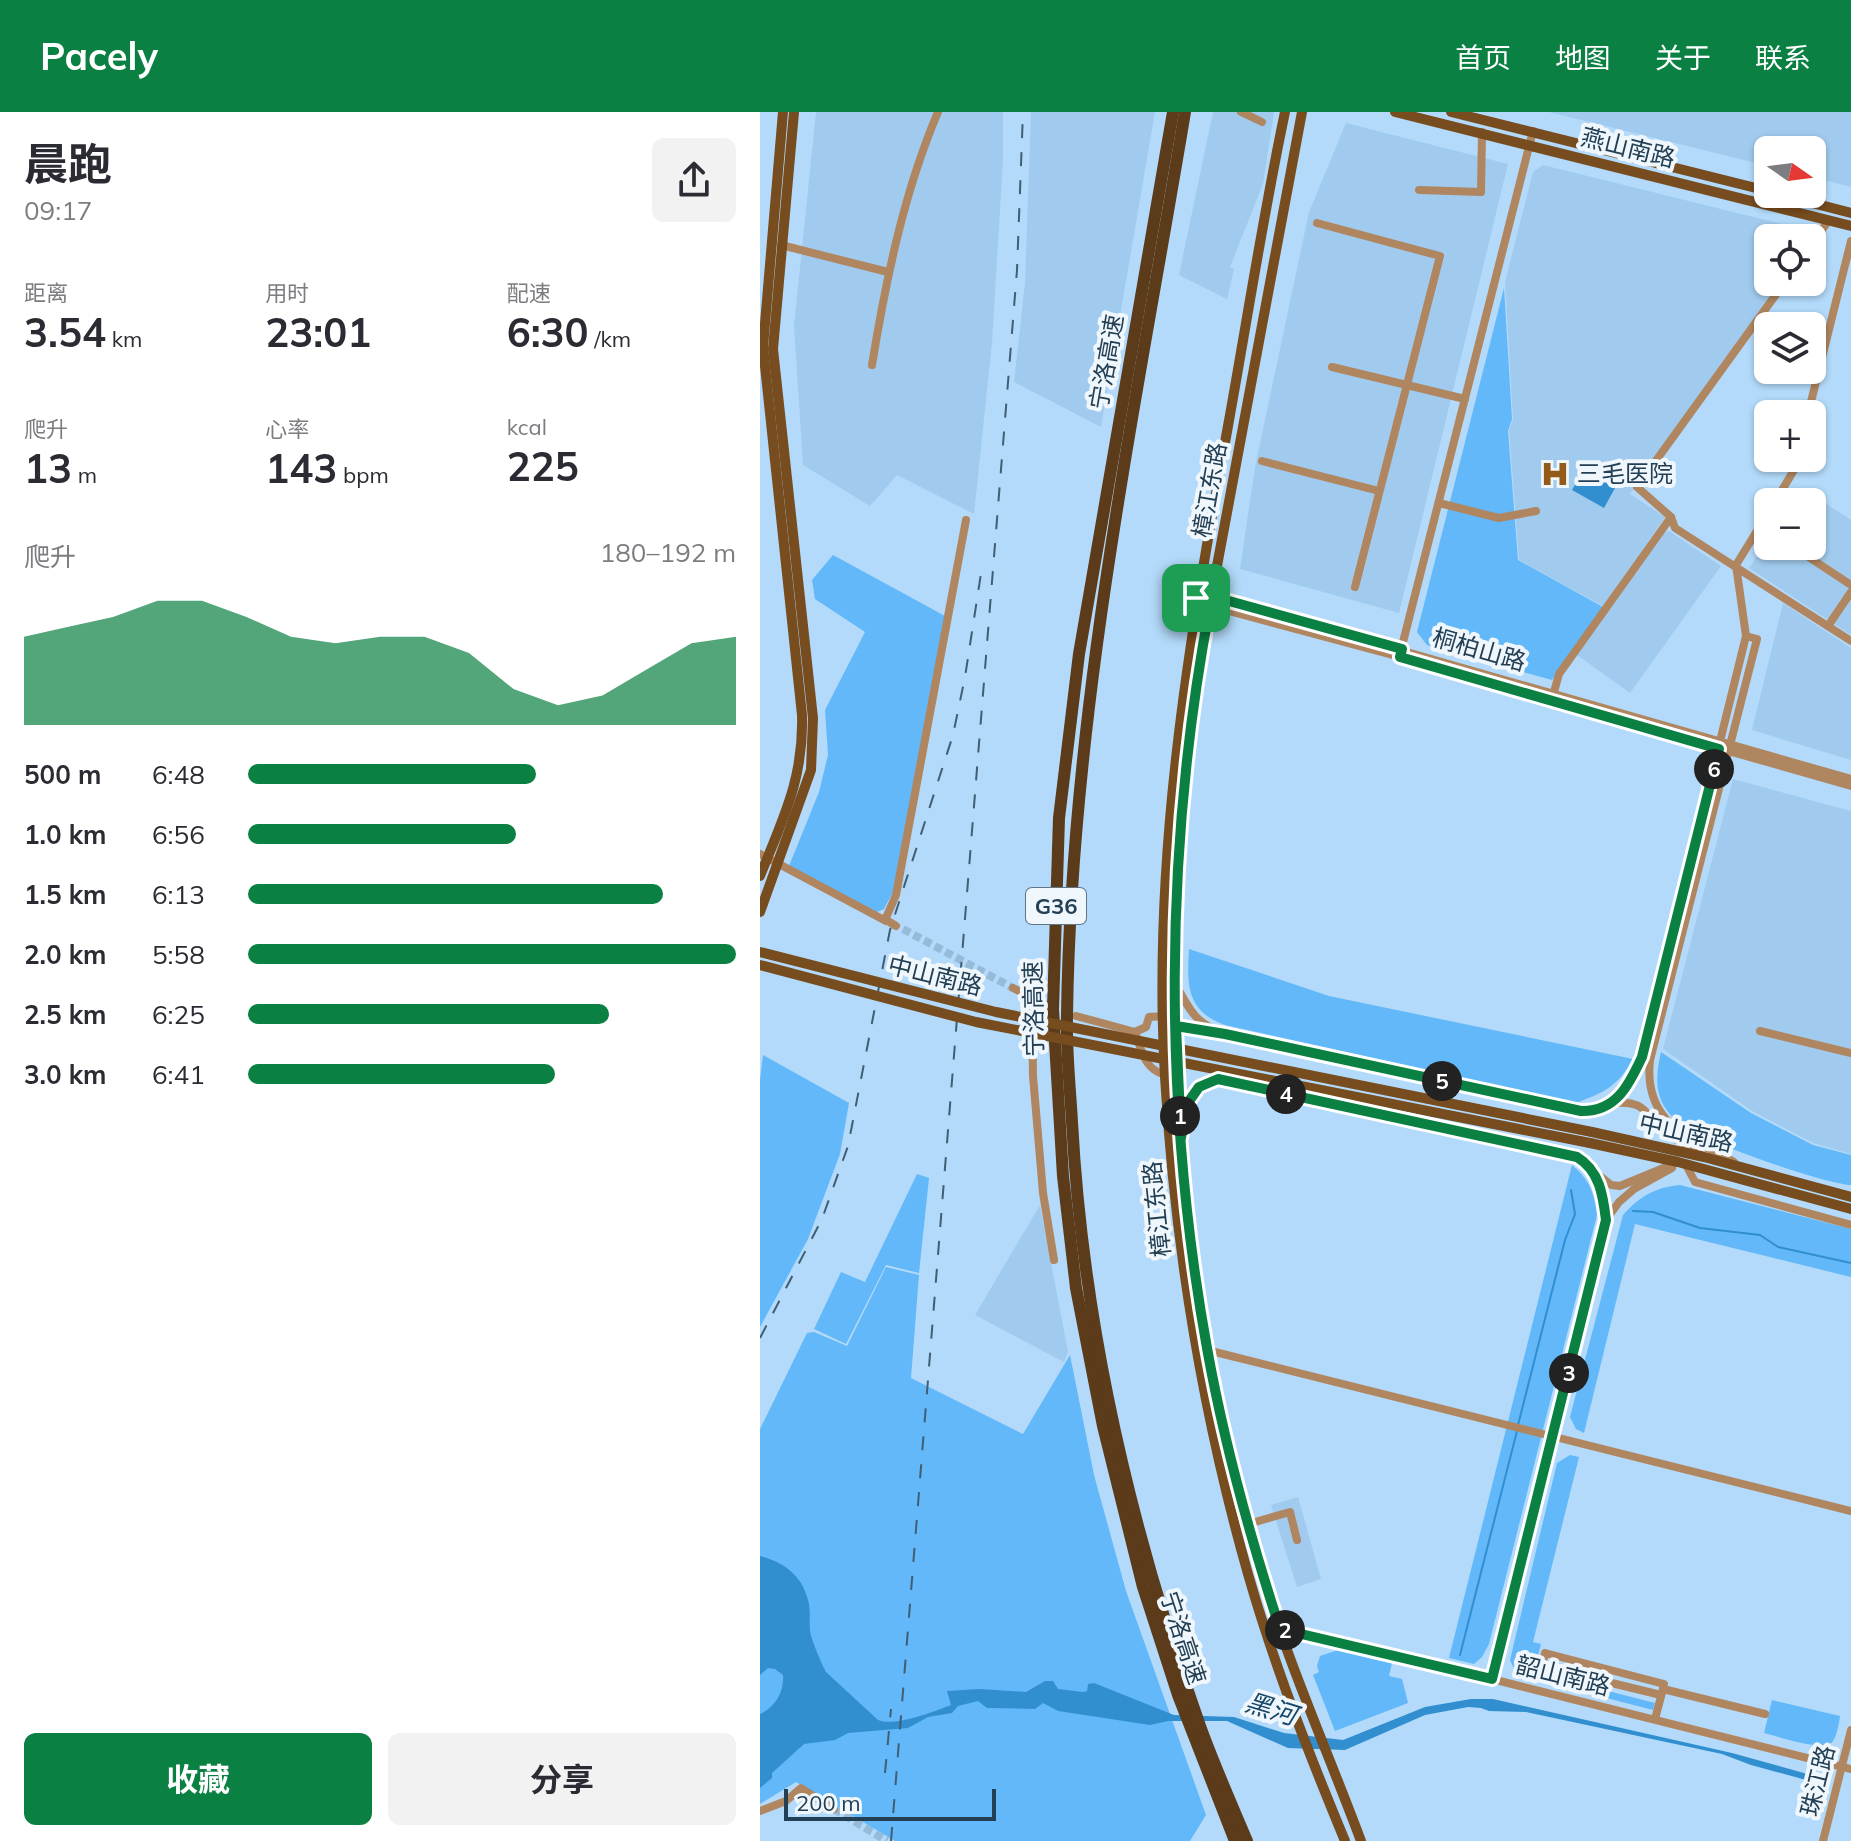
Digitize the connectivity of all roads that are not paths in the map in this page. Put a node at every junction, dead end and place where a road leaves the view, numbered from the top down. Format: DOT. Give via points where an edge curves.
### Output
graph roads {
  1 [pos="783,112"];
  2 [pos="794,112"];
  3 [pos="938,112"];
  4 [pos="1173,112"];
  5 [pos="1185,112"];
  6 [pos="1241,112"];
  7 [pos="1302,112"];
  8 [pos="1313,112"];
  9 [pos="1395,112"];
  10 [pos="1451,112"];
  11 [pos="1283,114"];
  12 [pos="1262,122"];
  13 [pos="1533,131"];
  14 [pos="1482,132"];
  15 [pos="1530,144"];
  16 [pos="1754,187"];
  17 [pos="1419,190"];
  18 [pos="1826,206"];
  19 [pos="1851,213"];
  20 [pos="1829,220"];
  21 [pos="1317,223"];
  22 [pos="1826,224"];
  23 [pos="1851,226"];
  24 [pos="1851,241"];
  25 [pos="781,245"];
  26 [pos="1275,253"];
  27 [pos="888,272"];
  28 [pos="1775,296"];
  29 [pos="764,348"];
  30 [pos="872,365"];
  31 [pos="1332,367"];
  32 [pos="1406,384"];
  33 [pos="1465,399"];
  34 [pos="1811,400"];
  35 [pos="1262,461"];
  36 [pos="1379,491"];
  37 [pos="1439,503"];
  38 [pos="1536,511"];
  39 [pos="1671,517"];
  40 [pos="966,520"];
  41 [pos="1754,536"];
  42 [pos="1813,560"];
  43 [pos="1736,565"];
  44 [pos="1851,585"];
  45 [pos="1355,587"];
  46 [pos="1851,592"];
  47 [pos="1196,598"];
  48 [pos="1210,601"];
  49 [pos="1828,626"];
  50 [pos="1851,641"];
  51 [pos="1401,653"];
  52 [pos="1554,692"];
  53 [pos="1725,746"];
  54 [pos="1851,779"];
  55 [pos="1851,786"];
  56 [pos="768,858"];
  57 [pos="760,876"];
  58 [pos="760,912"];
  59 [pos="760,952"];
  60 [pos="760,965"];
  61 [pos="1176,986"];
  62 [pos="1013,988"];
  63 [pos="1032,997"];
  64 [pos="1045,1004"];
  65 [pos="1076,1016"];
  66 [pos="1164,1016"];
  67 [pos="1176,1026"];
  68 [pos="1760,1031"];
  69 [pos="1135,1032"];
  70 [pos="1225,1034"];
  71 [pos="1851,1053"];
  72 [pos="1165,1075"];
  73 [pos="1611,1103"];
  74 [pos="1591,1137"];
  75 [pos="1181,1138"];
  76 [pos="1704,1157"];
  77 [pos="1682,1164"];
  78 [pos="1590,1166"];
  79 [pos="1746,1168"];
  80 [pos="1798,1188"];
  81 [pos="1851,1194"];
  82 [pos="1851,1209"];
  83 [pos="1606,1220"];
  84 [pos="1851,1225"];
  85 [pos="1054,1260"];
  86 [pos="1207,1350"];
  87 [pos="1554,1437"];
  88 [pos="1851,1511"];
  89 [pos="1248,1524"];
  90 [pos="1297,1540"];
  91 [pos="1265,1626"];
  92 [pos="1280,1629"];
  93 [pos="1492,1679"];
  94 [pos="1662,1692"];
  95 [pos="1183,1694"];
  96 [pos="1765,1714"];
  97 [pos="1655,1719"];
  98 [pos="1851,1730"];
  99 [pos="1197,1731"];
  100 [pos="1846,1768"];
  101 [pos="834,1809"];
  102 [pos="760,1811"];
  103 [pos="1235,1841"];
  104 [pos="1247,1841"];
  105 [pos="1345,1841"];
  106 [pos="1361,1841"];
  107 [pos="1823,1841"];
  1 -- 29 [label="main road"];
  2 -- 25 [label="main road"];
  3 -- 27 [label="street"];
  4 -- 95 [label="highway, 宁洛高速 / G36" via="1079,654 1059,818 1053,1009 1076,1288 1143,1587"];
  5 -- 95 [label="highway, 宁洛高速 / G36" via="1090,684 1073,856 1066,1020 1075,1185 1087,1284 1110,1415"];
  6 -- 12 [label="street"];
  7 -- 26 [label="main road, 樟江东路"];
  8 -- 26 [label="main road" via="1307,118"];
  9 -- 14 [label="main road, 燕山南路"];
  10 -- 13 [label="main road, 燕山南路"];
  11 -- 47 [label="main road, 樟江东路"];
  13 -- 15 [label="street"];
  13 -- 16 [label="main road, 燕山南路"];
  14 -- 15 [label="main road, 燕山南路"];
  14 -- 17 [label="street" via="1481,192"];
  15 -- 20 [label="main road, 燕山南路"];
  15 -- 33 [label="street"];
  18 -- 19 [label="main road"];
  20 -- 22 [label="street"];
  20 -- 23 [label="main road, 燕山南路"];
  21 -- 32 [label="street" via="1440,256"];
  24 -- 34 [label="street"];
  25 -- 27 [label="street"];
  25 -- 29 [label="main road"];
  26 -- 48 [label="main road, 樟江东路"];
  27 -- 30 [label="street"];
  28 -- 39 [label="street" via="1637,487"];
  29 -- 56 [label="main road" via="803,747 797,780"];
  31 -- 32 [label="street"];
  32 -- 33 [label="street"];
  32 -- 36 [label="street"];
  33 -- 37 [label="street"];
  35 -- 36 [label="street"];
  36 -- 45 [label="street"];
  37 -- 38 [label="street" via="1499,518"];
  37 -- 51 [label="street"];
  39 -- 43 [label="street" via="1675,528"];
  39 -- 52 [label="street" via="1559,674"];
  40 -- 56 [label="street" via="893,924"];
  41 -- 43 [label="street"];
  42 -- 44 [label="street"];
  43 -- 49 [label="street"];
  43 -- 53 [label="street" via="1746,636 1757,639"];
  46 -- 49 [label="street"];
  47 -- 48 [label="street, 桐柏山路"];
  47 -- 66 [label="main road, 樟江东路" via="1168,837"];
  48 -- 51 [label="street, 桐柏山路"];
  48 -- 61 [label="main road, 樟江东路" via="1183,811"];
  49 -- 50 [label="street"];
  51 -- 52 [label="street, 桐柏山路"];
  51 -- 53 [label="street, 桐柏山路"];
  52 -- 53 [label="street, 桐柏山路"];
  53 -- 54 [label="street, 桐柏山路"];
  53 -- 55 [label="street, 桐柏山路"];
  53 -- 73 [label="street" via="1642,1057 1622,1096"];
  53 -- 79 [label="street" via="1648,1074 1654,1104 1670,1125"];
  56 -- 57 [label="main road"];
  56 -- 58 [label="main road"];
  59 -- 74 [label="main road, 中山南路, bridge" via="996,1012"];
  60 -- 74 [label="main road, 中山南路, bridge" via="976,1022"];
  61 -- 67 [label="main road, 樟江东路"];
  61 -- 70 [label="street" via="1199,1021"];
  62 -- 63 [label="street"];
  63 -- 64 [label="street"];
  63 -- 85 [label="street" via="1033,1076"];
  65 -- 69 [label="street"];
  66 -- 69 [label="street" via="1149,1017 1146,1027"];
  66 -- 72 [label="main road, 樟江东路"];
  67 -- 70 [label="street"];
  67 -- 75 [label="main road, 樟江东路"];
  68 -- 71 [label="street"];
  69 -- 72 [label="street" via="1147,1066"];
  70 -- 73 [label="street" via="1581,1111"];
  72 -- 91 [label="main road, 樟江东路" via="1178,1233 1196,1354"];
  73 -- 76 [label="street" via="1642,1106 1664,1132"];
  74 -- 76 [label="main road, 中山南路"];
  74 -- 77 [label="main road, 中山南路"];
  75 -- 78 [label="street" via="1187,1104 1199,1087 1218,1079 1577,1157"];
  75 -- 86 [label="main road, 樟江东路"];
  76 -- 79 [label="main road, 中山南路"];
  77 -- 78 [label="street" via="1620,1186 1611,1185"];
  77 -- 80 [label="main road, 中山南路"];
  77 -- 83 [label="street" via="1634,1189"];
  77 -- 84 [label="street" via="1695,1182"];
  78 -- 83 [label="street"];
  79 -- 80 [label="main road, 中山南路"];
  80 -- 81 [label="main road, 中山南路"];
  80 -- 82 [label="main road, 中山南路"];
  83 -- 87 [label="street"];
  86 -- 87 [label="street"];
  86 -- 89 [label="main road, 樟江东路"];
  87 -- 88 [label="street"];
  87 -- 93 [label="street"];
  89 -- 90 [label="street" via="1290,1512"];
  89 -- 92 [label="main road, 樟江东路"];
  91 -- 92 [label="street, 韶山南路"];
  91 -- 105 [label="main road, 樟江东路"];
  92 -- 93 [label="street, 韶山南路"];
  92 -- 106 [label="main road, 樟江东路"];
  93 -- 97 [label="street, 韶山南路"];
  94 -- 94 [label="street" via="1542,1666 1545,1653 1664,1684"];
  94 -- 96 [label="street"];
  94 -- 97 [label="street"];
  95 -- 99 [label="highway, 宁洛高速 / G36"];
  97 -- 100 [label="street, 韶山南路"];
  98 -- 100 [label="street, 珠江路"];
  99 -- 103 [label="highway, 宁洛高速 / G36"];
  99 -- 104 [label="highway, 宁洛高速 / G36"];
  100 -- 107 [label="street, 珠江路"];
  101 -- 102 [label="street" via="801,1788"];
}
